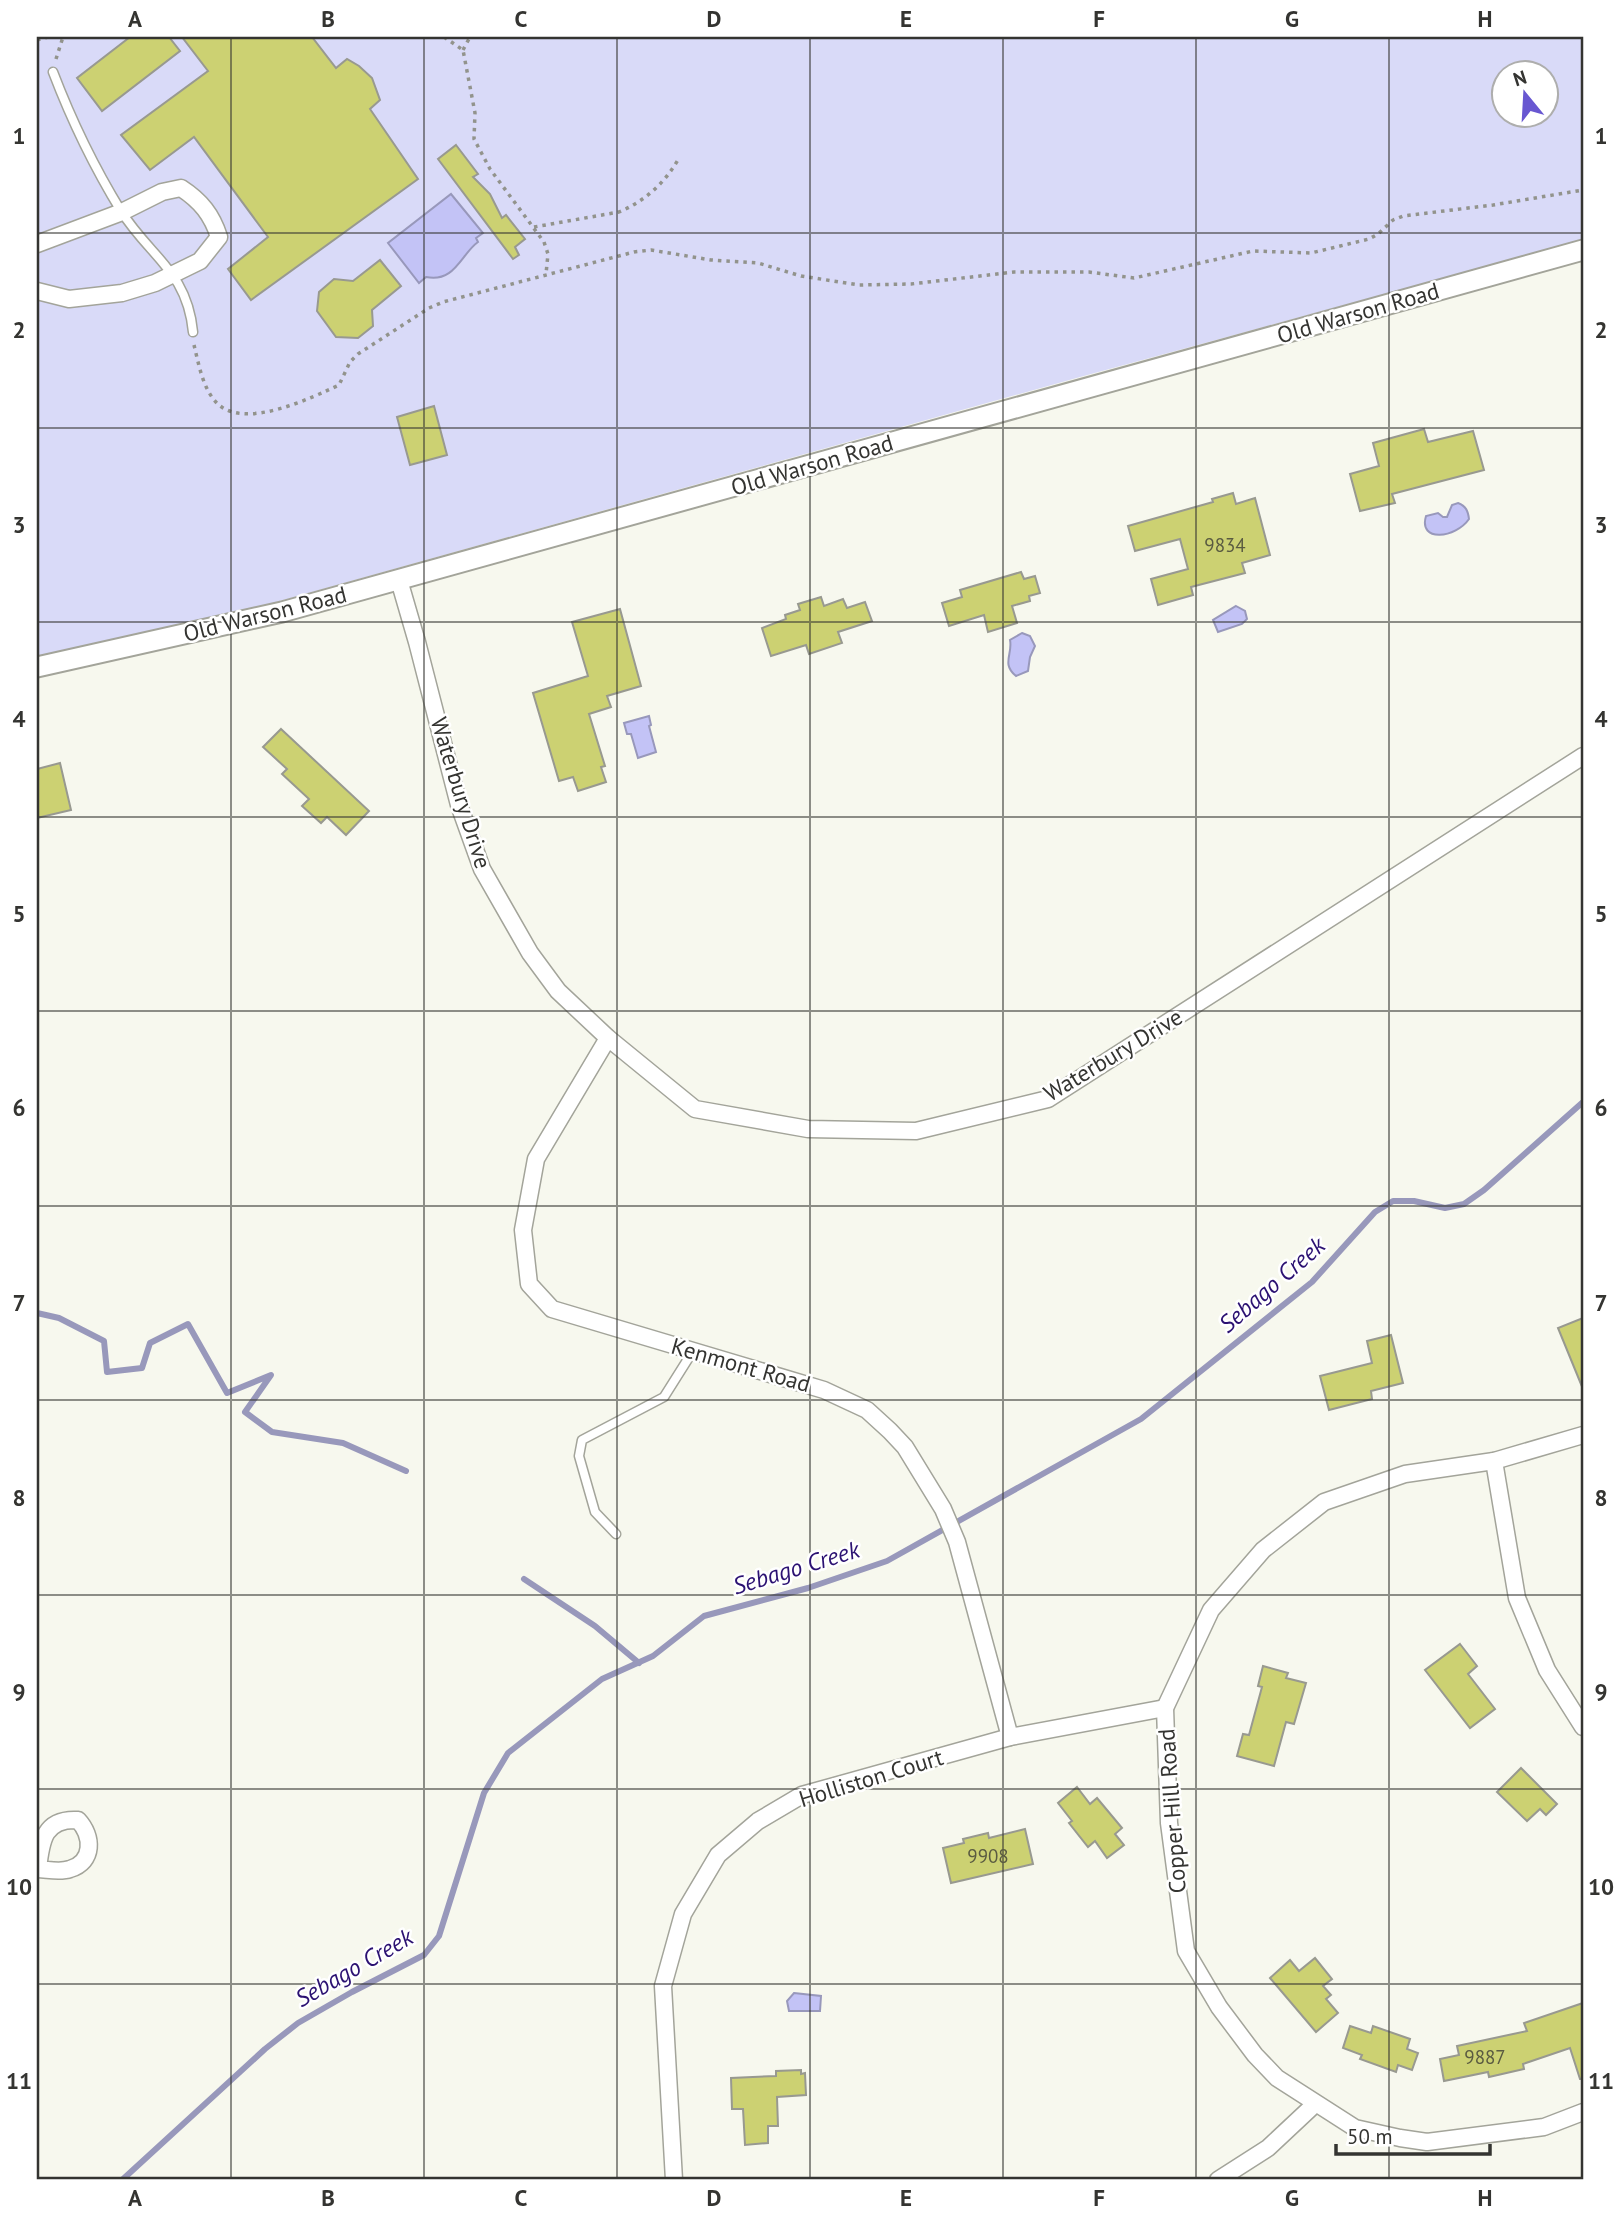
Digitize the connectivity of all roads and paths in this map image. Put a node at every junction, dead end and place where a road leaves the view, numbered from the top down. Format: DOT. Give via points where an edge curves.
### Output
graph roads {
  1 [pos="48,37"];
  2 [pos="63,37"];
  3 [pos="444,37"];
  4 [pos="470,37"];
  5 [pos="37,40"];
  6 [pos="463,50"];
  7 [pos="53,72"];
  8 [pos="679,158"];
  9 [pos="1583,190"];
  10 [pos="122,212"];
  11 [pos="534,227"];
  12 [pos="37,244"];
  13 [pos="1583,250"];
  14 [pos="546,274"];
  15 [pos="174,275"];
  16 [pos="37,291"];
  17 [pos="193,332"];
  18 [pos="399,580"];
  19 [pos="37,667"];
  20 [pos="1583,756"];
  21 [pos="608,1038"];
  22 [pos="693,1351"];
  23 [pos="1583,1435"];
  24 [pos="1494,1461"];
  25 [pos="616,1534"];
  26 [pos="1165,1708"];
  27 [pos="1583,1727"];
  28 [pos="1010,1737"];
  29 [pos="1315,2104"];
  30 [pos="1583,2112"];
  31 [pos="674,2180"];
  32 [pos="1218,2180"];
  1 -- 5 [label="path"];
  2 -- 7 [label="path"];
  3 -- 6 [label="path"];
  4 -- 6 [label="path"];
  6 -- 11 [label="path" via="475,113 474,139 490,169"];
  7 -- 10 [label="lane" via="69,114"];
  8 -- 11 [label="path" via="660,185 632,207"];
  9 -- 14 [label="path" via="1403,216 1369,239 1311,253 1253,251 1134,278 1089,272 1014,272 859,285 801,276 758,263 651,250"];
  10 -- 12 [label="street"];
  10 -- 15 [label="lane"];
  10 -- 15 [label="street" via="181,188 212,217 219,237 200,261"];
  11 -- 14 [label="path" via="547,249"];
  13 -- 18 [label="street, Old Warson Road"];
  14 -- 17 [label="path" via="429,308 358,354 339,385 256,414 219,406 202,378"];
  15 -- 16 [label="street" via="122,293 69,299"];
  15 -- 17 [label="lane" via="185,294"];
  18 -- 19 [label="street, Old Warson Road" via="282,612"];
  18 -- 21 [label="street, Waterbury Drive" via="459,805 482,869 530,953 558,991"];
  20 -- 21 [label="street, Waterbury Drive" via="1048,1099 916,1130 808,1129 695,1109"];
  21 -- 22 [label="street, Kenmont Road" via="536,1159 523,1230 529,1284 552,1309"];
  22 -- 25 [label="lane" via="664,1397 582,1440 579,1456 595,1512"];
  22 -- 28 [label="street, Kenmont Road" via="824,1390 867,1410 905,1447 943,1509 957,1542"];
  23 -- 24 [label="street, Copper Hill Road"];
  24 -- 26 [label="street, Copper Hill Road" via="1405,1474 1324,1502 1263,1550 1212,1610"];
  24 -- 27 [label="street" via="1517,1598 1547,1670"];
  26 -- 28 [label="street, Holliston Court"];
  26 -- 29 [label="street, Copper Hill Road" via="1169,1823 1186,1951 1255,2055 1277,2078"];
  28 -- 31 [label="street, Holliston Court" via="802,1795 758,1821 718,1855 683,1914 663,1986"];
  29 -- 30 [label="street, Copper Hill Road" via="1355,2128 1427,2142 1544,2127"];
  29 -- 32 [label="street" via="1268,2148"];
}
